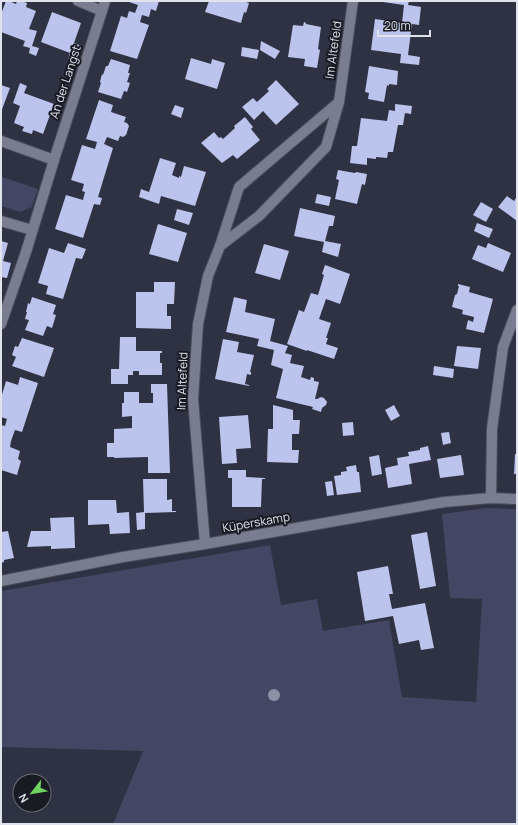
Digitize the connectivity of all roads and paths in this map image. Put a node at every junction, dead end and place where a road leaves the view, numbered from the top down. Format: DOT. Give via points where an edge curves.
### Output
graph roads {
  1 [pos="78,1"];
  2 [pos="354,1"];
  3 [pos="103,6"];
  4 [pos="339,102"];
  5 [pos="1,141"];
  6 [pos="54,160"];
  7 [pos="1,221"];
  8 [pos="32,230"];
  9 [pos="220,246"];
  10 [pos="517,310"];
  11 [pos="1,324"];
  12 [pos="490,498"];
  13 [pos="517,499"];
  14 [pos="205,544"];
  15 [pos="1,581"];
  1 -- 3 [label="street, An der Langst"];
  2 -- 4 [label="street, Im Altefeld"];
  3 -- 6 [label="street, An der Langst"];
  4 -- 9 [label="street, Im Altefeld" via="326,147 259,216"];
  4 -- 9 [label="street, Im Altefeld" via="239,187"];
  5 -- 6 [label="street"];
  6 -- 8 [label="street, An der Langst"];
  7 -- 8 [label="street"];
  8 -- 11 [label="street, An der Langst"];
  9 -- 14 [label="street, Im Altefeld" via="208,276 198,324 193,399"];
  10 -- 12 [label="street" via="503,347 492,429"];
  12 -- 13 [label="street, Küperskamp"];
  12 -- 14 [label="street, Küperskamp" via="444,502"];
  14 -- 15 [label="street, Küperskamp"];
}
